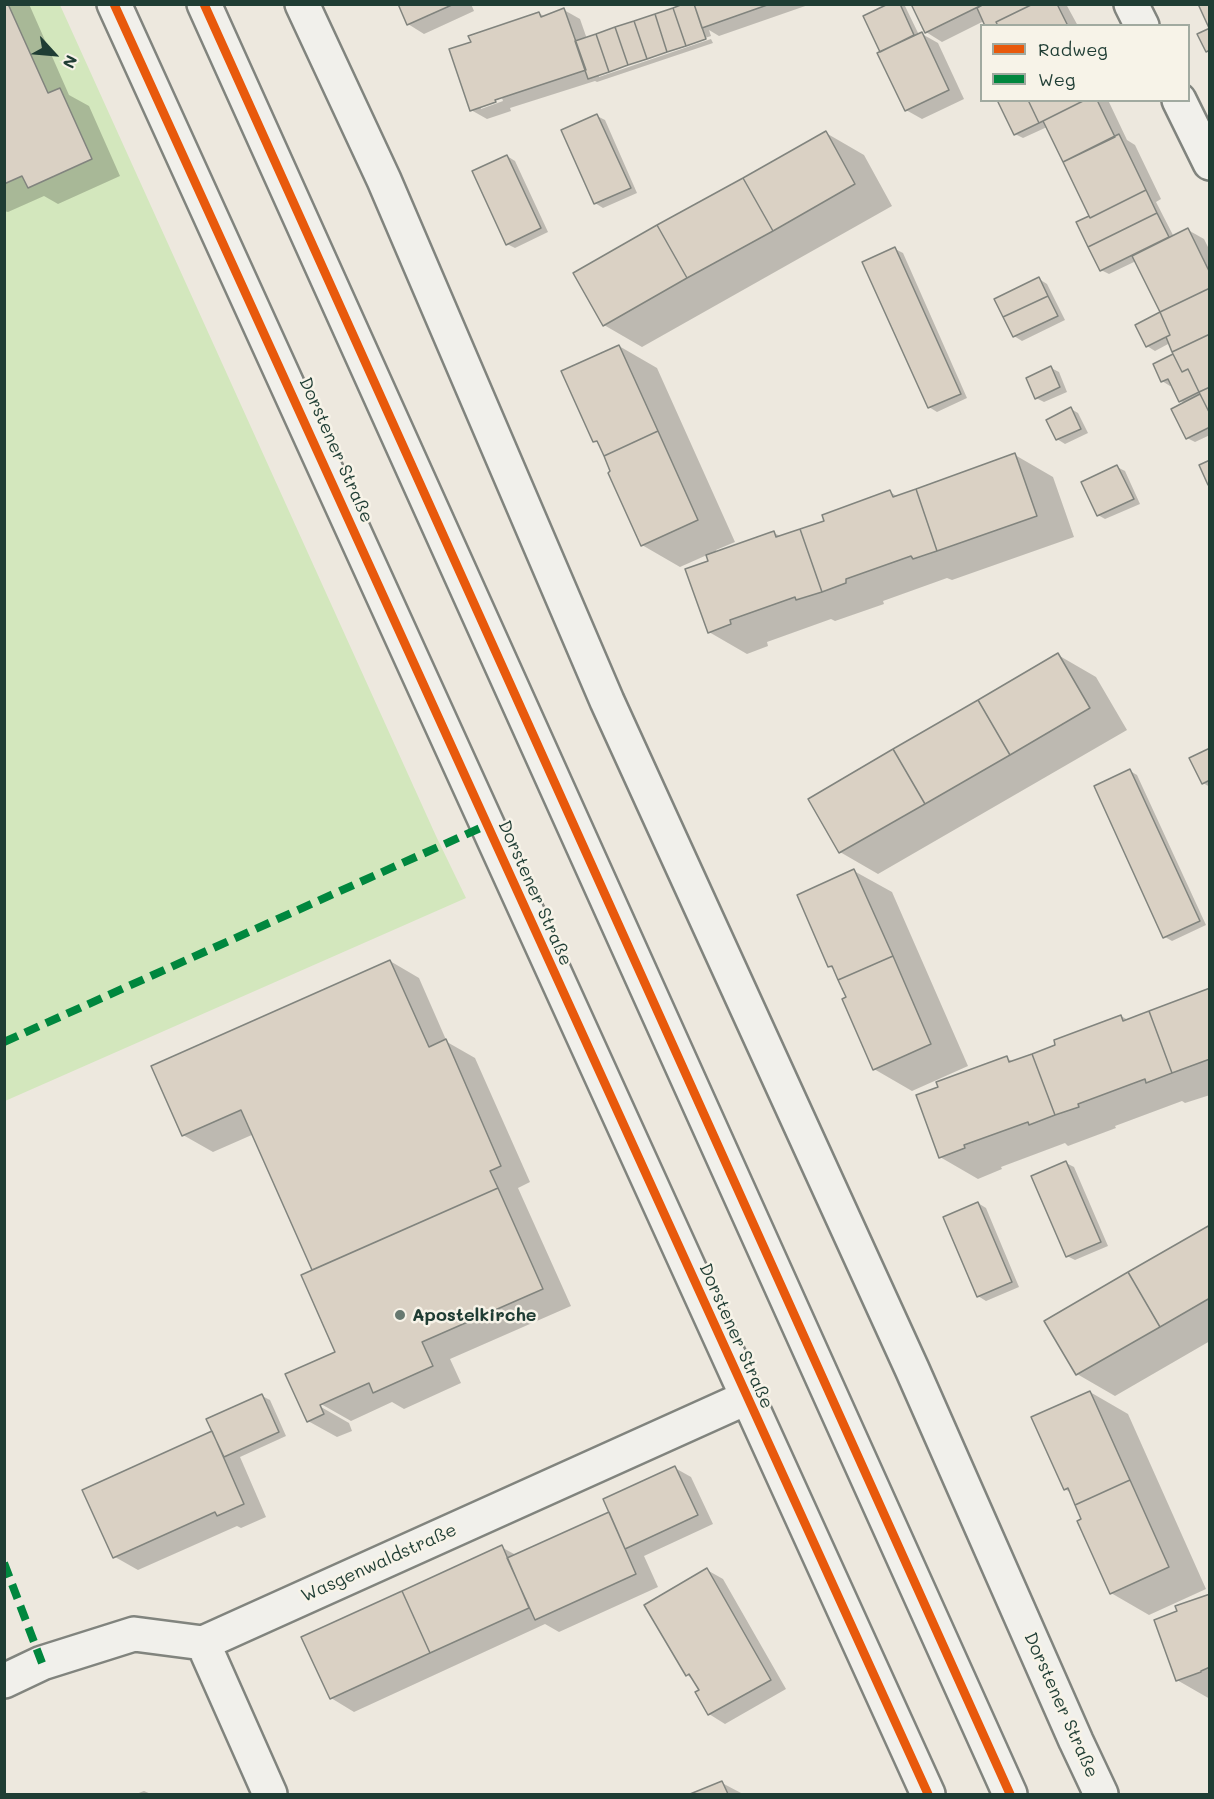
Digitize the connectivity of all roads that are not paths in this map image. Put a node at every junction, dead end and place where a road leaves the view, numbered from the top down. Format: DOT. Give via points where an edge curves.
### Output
graph roads {
  1 [pos="114,4"];
  2 [pos="204,4"];
  3 [pos="302,4"];
  4 [pos="1131,4"];
  5 [pos="1141,24"];
  6 [pos="1193,114"];
  7 [pos="1209,163"];
  8 [pos="746,1398"];
  9 [pos="203,1643"];
  10 [pos="4,1681"];
  11 [pos="270,1794"];
  12 [pos="928,1794"];
  13 [pos="1010,1794"];
  14 [pos="1101,1794"];
  1 -- 8 [label="street, Dorstener Straße"];
  2 -- 13 [label="street"];
  3 -- 14 [label="street, Dorstener Straße" via="384,180 607,701"];
  4 -- 5 [label="street"];
  6 -- 7 [label="street"];
  8 -- 9 [label="street, Wasgenwaldstraße"];
  8 -- 12 [label="street, Dorstener Straße"];
  9 -- 10 [label="street" via="134,1634 42,1664"];
  9 -- 11 [label="street"];
}
